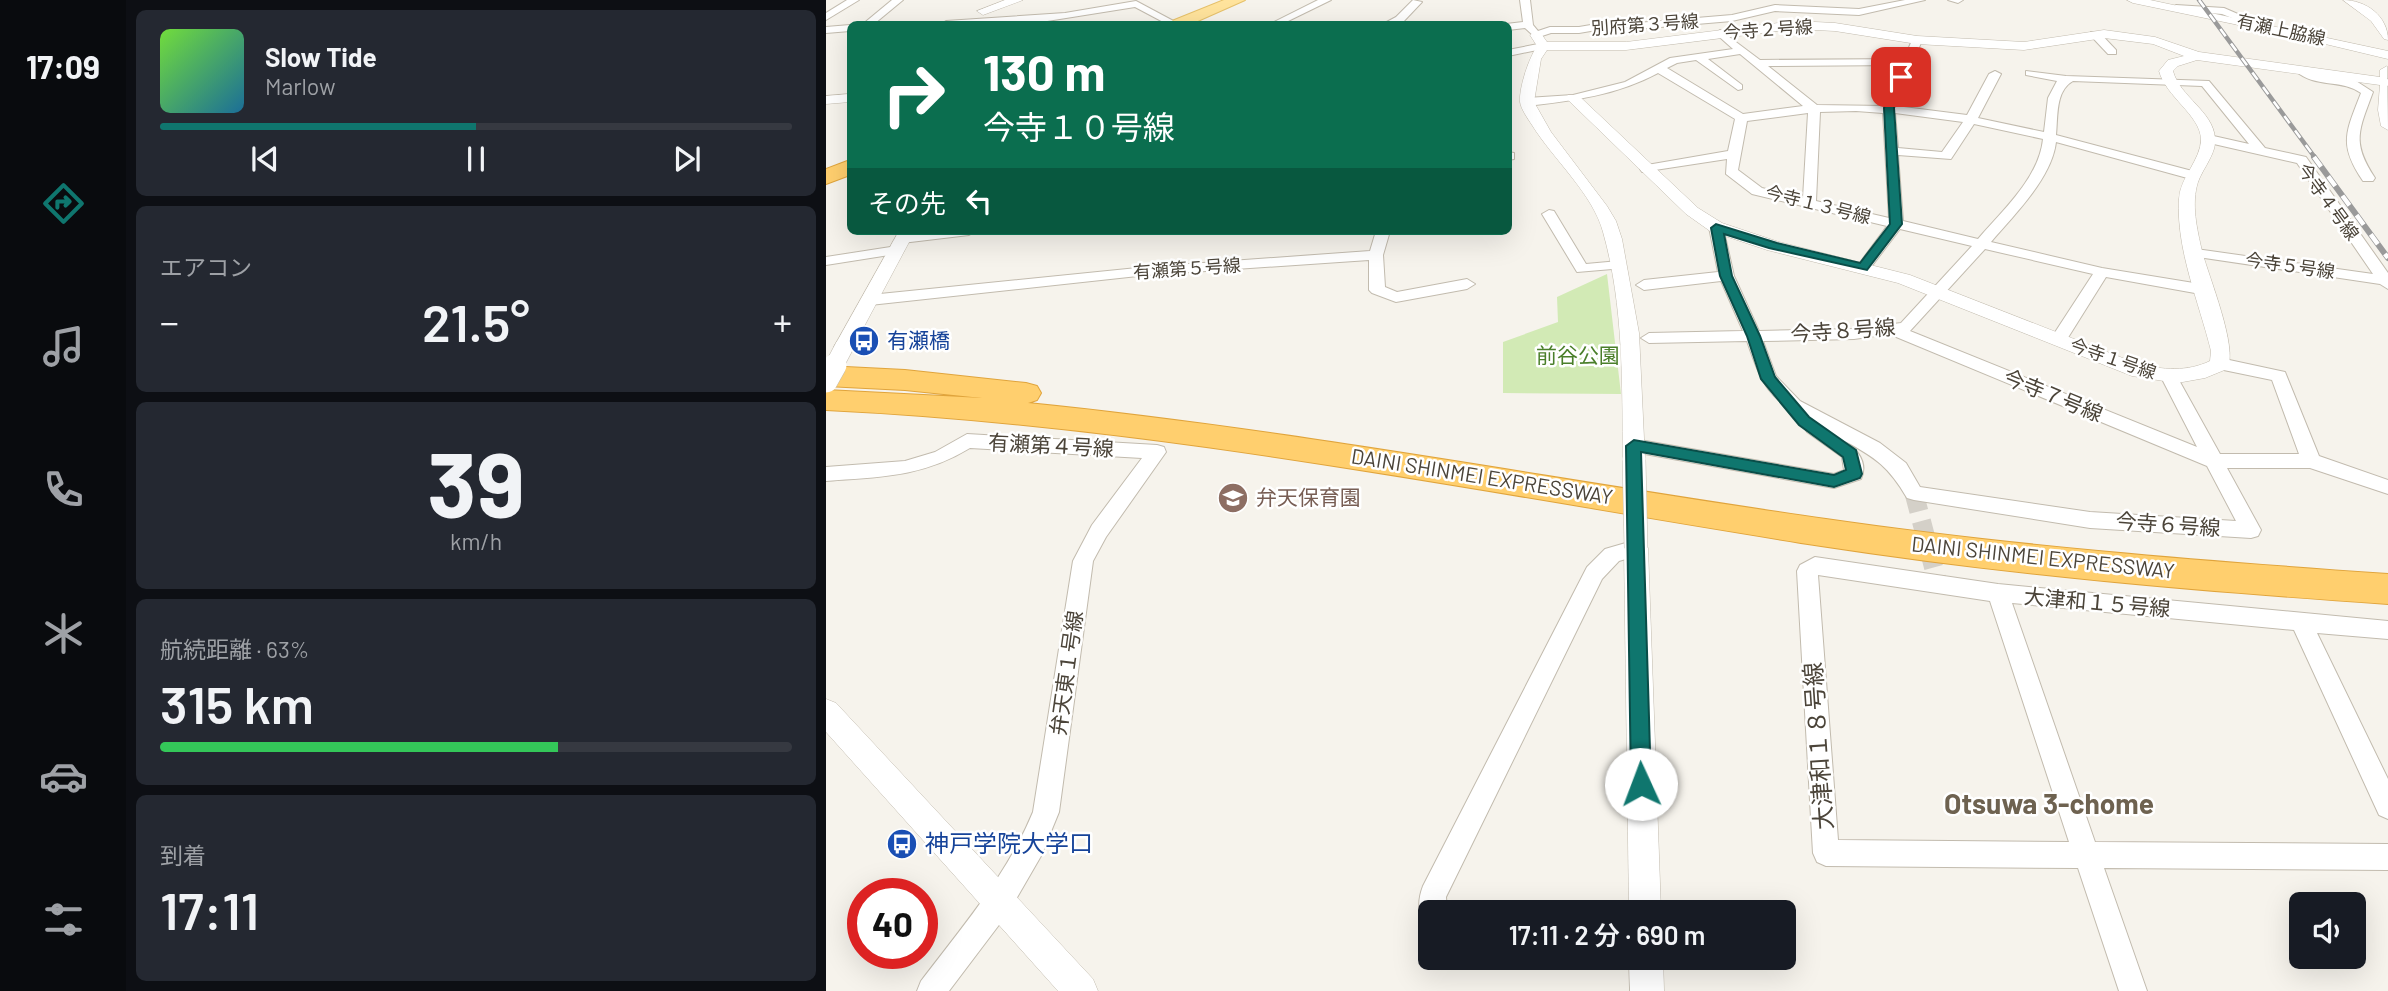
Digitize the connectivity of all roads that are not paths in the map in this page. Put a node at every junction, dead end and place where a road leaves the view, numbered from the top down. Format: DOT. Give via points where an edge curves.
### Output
graph roads {
  1 [pos="854,0"];
  2 [pos="898,0"];
  3 [pos="1017,0"];
  4 [pos="1237,0"];
  5 [pos="1326,0"];
  6 [pos="1525,0"];
  7 [pos="1920,0"];
  8 [pos="2133,0"];
  9 [pos="2349,0"];
  10 [pos="1141,2"];
  11 [pos="1417,2"];
  12 [pos="979,5"];
  13 [pos="826,17"];
  14 [pos="872,21"];
  15 [pos="987,21"];
  16 [pos="1014,21"];
  17 [pos="1171,21"];
  18 [pos="1184,21"];
  19 [pos="1281,21"];
  20 [pos="1395,21"];
  21 [pos="847,27"];
  22 [pos="1512,28"];
  23 [pos="826,30"];
  24 [pos="1720,33"];
  25 [pos="2095,34"];
  26 [pos="1535,36"];
  27 [pos="2388,36"];
  28 [pos="1917,40"];
  29 [pos="1512,50"];
  30 [pos="1739,51"];
  31 [pos="2112,52"];
  32 [pos="2388,55"];
  33 [pos="2197,56"];
  34 [pos="1699,57"];
  35 [pos="1908,62"];
  36 [pos="1755,63"];
  37 [pos="1658,68"];
  38 [pos="2144,68"];
  39 [pos="2302,71"];
  40 [pos="2030,73"];
  41 [pos="1995,74"];
  42 [pos="2166,77"];
  43 [pos="2068,80"];
  44 [pos="2388,83"];
  45 [pos="1738,86"];
  46 [pos="847,98"];
  47 [pos="1573,98"];
  48 [pos="826,100"];
  49 [pos="1527,102"];
  50 [pos="1813,108"];
  51 [pos="1889,108"];
  52 [pos="2387,111"];
  53 [pos="1741,118"];
  54 [pos="1972,118"];
  55 [pos="2388,126"];
  56 [pos="2050,137"];
  57 [pos="2208,139"];
  58 [pos="2259,149"];
  59 [pos="1891,151"];
  60 [pos="1734,154"];
  61 [pos="847,161"];
  62 [pos="847,168"];
  63 [pos="1647,169"];
  64 [pos="826,170"];
  65 [pos="2191,175"];
  66 [pos="826,177"];
  67 [pos="2368,178"];
  68 [pos="1809,202"];
  69 [pos="1549,215"];
  70 [pos="1896,224"];
  71 [pos="1716,228"];
  72 [pos="939,235"];
  73 [pos="1382,235"];
  74 [pos="902,240"];
  75 [pos="1981,244"];
  76 [pos="2196,253"];
  77 [pos="1376,255"];
  78 [pos="826,261"];
  79 [pos="1619,265"];
  80 [pos="1863,268"];
  81 [pos="2102,272"];
  82 [pos="1726,276"];
  83 [pos="2386,282"];
  84 [pos="1467,284"];
  85 [pos="1644,285"];
  86 [pos="2206,290"];
  87 [pos="1939,293"];
  88 [pos="870,300"];
  89 [pos="1893,330"];
  90 [pos="1754,336"];
  91 [pos="1648,338"];
  92 [pos="2058,340"];
  93 [pos="844,347"];
  94 [pos="2220,364"];
  95 [pos="2169,377"];
  96 [pos="826,380"];
  97 [pos="826,400"];
  98 [pos="1794,405"];
  99 [pos="1157,452"];
  100 [pos="1634,453"];
  101 [pos="2214,461"];
  102 [pos="2311,461"];
  103 [pos="826,474"];
  104 [pos="2388,487"];
  105 [pos="1636,548"];
  106 [pos="2388,566"];
  107 [pos="2388,589"];
  108 [pos="1998,593"];
  109 [pos="2300,621"];
  110 [pos="2388,630"];
  111 [pos="826,712"];
  112 [pos="2388,806"];
  113 [pos="2088,855"];
  114 [pos="2388,857"];
  115 [pos="1433,900"];
  116 [pos="1645,900"];
  117 [pos="998,903"];
  118 [pos="1646,970"];
  119 [pos="931,991"];
  120 [pos="1081,991"];
  121 [pos="1647,991"];
  122 [pos="2133,991"];
  1 -- 13 [label="street"];
  2 -- 14 [label="street"];
  3 -- 12 [label="street"];
  4 -- 18 [label="main road"];
  5 -- 19 [label="street"];
  6 -- 26 [label="street"];
  7 -- 26 [label="street, 別府第３号線" via="1859,12 1775,8 1732,18 1637,26 1620,23 1550,30"];
  8 -- 32 [label="street, 有瀬上脇線"];
  9 -- 27 [label="street" via="2375,18"];
  10 -- 16 [label="street"];
  10 -- 17 [label="street"];
  11 -- 20 [label="street"];
  12 -- 15 [label="street"];
  21 -- 23 [label="street"];
  22 -- 26 [label="street"];
  24 -- 26 [label="street, 今寺２号線" via="1626,46"];
  24 -- 28 [label="street, 今寺２号線" via="1816,26"];
  24 -- 30 [label="street"];
  25 -- 28 [label="street, 今寺２号線" via="2024,46"];
  25 -- 31 [label="street"];
  25 -- 33 [label="street, 今寺２号線" via="2155,41"];
  26 -- 29 [label="street"];
  26 -- 49 [label="street"];
  27 -- 32 [label="street"];
  28 -- 35 [label="street"];
  30 -- 34 [label="street"];
  30 -- 36 [label="street"];
  32 -- 44 [label="street"];
  33 -- 39 [label="street"];
  33 -- 42 [label="street" via="2174,63"];
  34 -- 37 [label="street" via="1674,60"];
  34 -- 45 [label="street"];
  35 -- 36 [label="street"];
  35 -- 51 [label="street"];
  36 -- 50 [label="street"];
  37 -- 47 [label="street" via="1629,84"];
  37 -- 53 [label="street"];
  38 -- 42 [label="street"];
  39 -- 44 [label="street"];
  39 -- 67 [label="street" via="2313,79 2350,83 2367,92 2350,142 2352,156"];
  40 -- 43 [label="street"];
  41 -- 54 [label="street"];
  42 -- 43 [label="street"];
  42 -- 57 [label="street" via="2205,127"];
  42 -- 58 [label="street" via="2205,83"];
  43 -- 56 [label="street, 今寺８号線" via="2060,84 2054,98"];
  44 -- 52 [label="street"];
  46 -- 48 [label="street"];
  47 -- 49 [label="street"];
  47 -- 63 [label="street, 今寺１号線"];
  49 -- 79 [label="street" via="1609,223"];
  50 -- 51 [label="street"];
  50 -- 53 [label="street"];
  50 -- 68 [label="street"];
  51 -- 54 [label="street"];
  51 -- 59 [label="street"];
  52 -- 55 [label="street"];
  53 -- 60 [label="street"];
  54 -- 56 [label="street"];
  54 -- 59 [label="street" via="1947,156"];
  56 -- 65 [label="street"];
  56 -- 75 [label="street, 今寺８号線" via="2048,154 2024,195"];
  57 -- 58 [label="street, 今寺４号線"];
  57 -- 65 [label="street"];
  58 -- 83 [label="street, 今寺４号線" via="2301,160"];
  59 -- 70 [label="street"];
  60 -- 63 [label="street"];
  60 -- 68 [label="street, 今寺１３号線" via="1731,171 1757,191"];
  61 -- 64 [label="highway"];
  62 -- 66 [label="highway"];
  63 -- 71 [label="street, 今寺１号線"];
  65 -- 76 [label="street" via="2187,214"];
  68 -- 70 [label="street, 今寺１３号線"];
  69 -- 79 [label="street" via="1583,269"];
  70 -- 75 [label="street, 今寺１３号線"];
  70 -- 80 [label="street"];
  71 -- 80 [label="street, 今寺１号線"];
  71 -- 82 [label="street"];
  72 -- 74 [label="street"];
  73 -- 77 [label="street"];
  74 -- 78 [label="street"];
  74 -- 88 [label="street"];
  75 -- 81 [label="street, 今寺１３号線"];
  75 -- 87 [label="street, 今寺８号線"];
  76 -- 83 [label="street, 今寺５号線"];
  76 -- 86 [label="street"];
  77 -- 84 [label="street" via="1377,290 1396,297"];
  77 -- 88 [label="street, 有瀬第５号線" via="1147,271"];
  79 -- 100 [label="street" via="1630,328"];
  80 -- 87 [label="street, 今寺１号線"];
  81 -- 86 [label="street, 今寺１３号線"];
  81 -- 92 [label="street"];
  82 -- 85 [label="street"];
  82 -- 90 [label="street"];
  86 -- 94 [label="street"];
  87 -- 89 [label="street, 今寺８号線" via="1906,327"];
  87 -- 92 [label="street, 今寺１号線"];
  88 -- 93 [label="street"];
  89 -- 90 [label="street, 今寺８号線"];
  89 -- 101 [label="street, 今寺７号線"];
  90 -- 91 [label="street, 今寺８号線"];
  90 -- 98 [label="street" via="1768,379"];
  92 -- 95 [label="street, 今寺１号線" via="2132,369"];
  93 -- 96 [label="street, bridge"];
  94 -- 95 [label="street, 今寺１号線" via="2192,377"];
  94 -- 102 [label="street" via="2279,376"];
  95 -- 101 [label="street, 今寺６号線"];
  96 -- 106 [label="highway, DAINI SHINMEI EXPRESSWAY" via="1039,394 1919,524 2224,555"];
  97 -- 107 [label="highway, DAINI SHINMEI EXPRESSWAY" via="887,401 1247,440 1920,545 2230,579"];
  98 -- 100 [label="street" via="1804,421 1851,454 1854,474 1834,481"];
  98 -- 101 [label="street, 今寺６号線" via="1874,448 1899,468 1914,493 2090,520 2251,530"];
  99 -- 103 [label="street, 有瀬第４号線" via="967,441 941,457 905,468"];
  99 -- 117 [label="street, 弁天東１号線" via="1098,531 1083,561 1046,813 1032,847"];
  100 -- 105 [label="street, bridge"];
  101 -- 102 [label="street"];
  102 -- 104 [label="street"];
  105 -- 115 [label="street" via="1612,555 1594,573"];
  105 -- 116 [label="street"];
  108 -- 109 [label="street, 大津和１５号線"];
  108 -- 113 [label="street, 大津和１５号線"];
  108 -- 113 [label="street, 大津和１８号線" via="1815,565 1807,571 1826,853"];
  109 -- 110 [label="street, 大津和１５号線"];
  109 -- 112 [label="street"];
  111 -- 117 [label="street"];
  113 -- 114 [label="street"];
  113 -- 122 [label="street, 大津和１５号線"];
  117 -- 119 [label="street, 弁天東１号線"];
  117 -- 120 [label="street"];
  118 -- 121 [label="street"];
}
